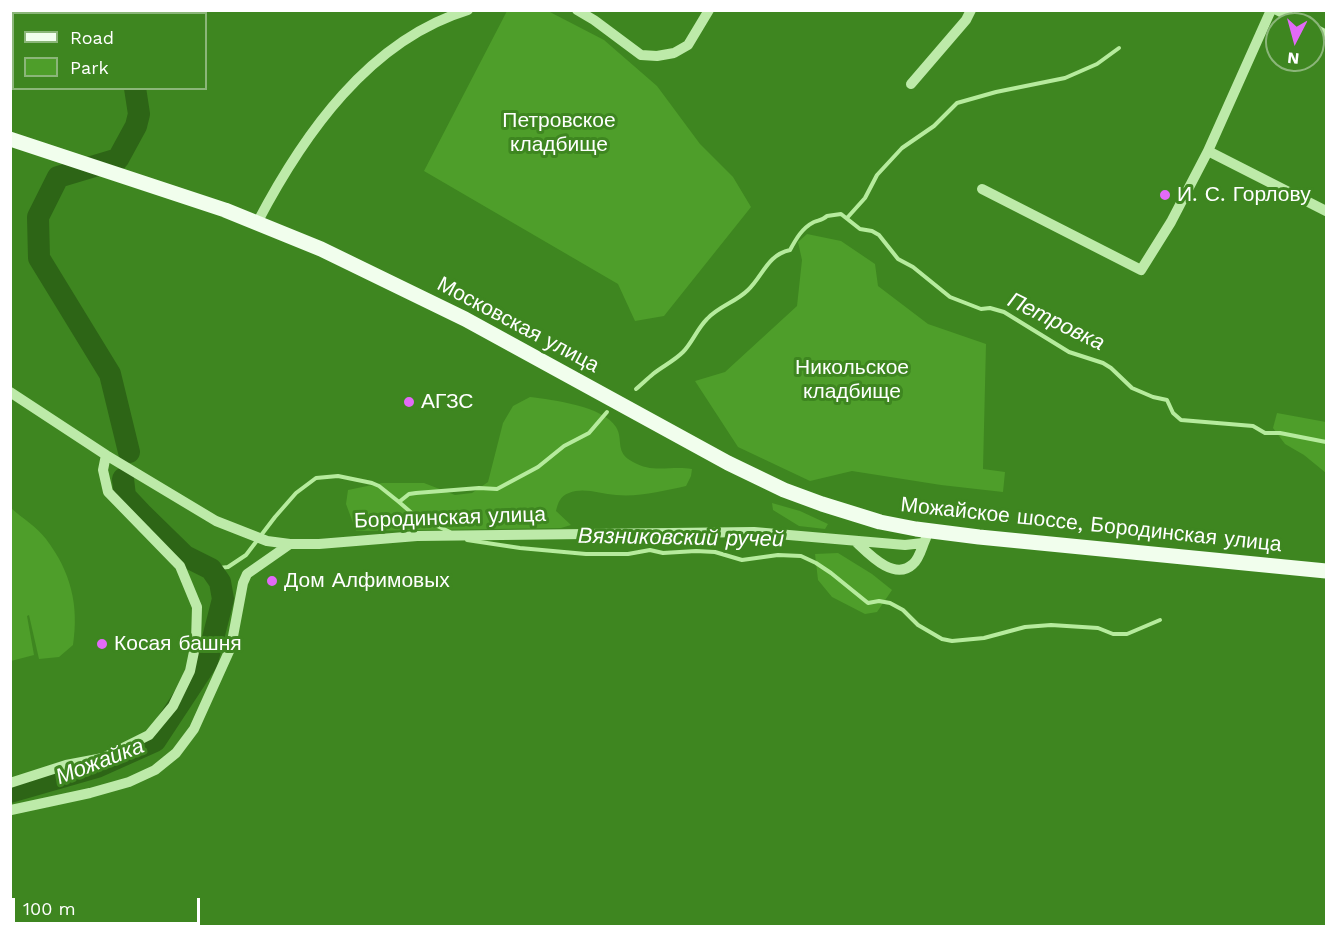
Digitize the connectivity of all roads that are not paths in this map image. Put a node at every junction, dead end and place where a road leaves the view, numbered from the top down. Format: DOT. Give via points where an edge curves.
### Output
graph roads {
  1 [pos="468,10"];
  2 [pos="577,10"];
  3 [pos="708,10"];
  4 [pos="971,10"];
  5 [pos="1271,10"];
  6 [pos="911,84"];
  7 [pos="10,139"];
  8 [pos="1208,151"];
  9 [pos="982,189"];
  10 [pos="1326,211"];
  11 [pos="257,223"];
  12 [pos="10,392"];
  13 [pos="106,455"];
  14 [pos="784,490"];
  15 [pos="925,537"];
  16 [pos="855,541"];
  17 [pos="290,544"];
  18 [pos="1326,571"];
  19 [pos="10,783"];
  20 [pos="11,810"];
  1 -- 11 [label="street" via="416,34 375,62 304,144"];
  2 -- 3 [label="street" via="641,55 657,56 688,45"];
  4 -- 6 [label="street"];
  5 -- 8 [label="street"];
  7 -- 11 [label="main road, Московская улица"];
  8 -- 9 [label="street" via="1172,222 1141,270"];
  8 -- 10 [label="street"];
  11 -- 14 [label="main road, Московская улица" via="404,288"];
  12 -- 13 [label="street"];
  13 -- 17 [label="street, Бородинская улица" via="216,521 265,540"];
  13 -- 19 [label="street" via="102,470 108,492 180,566 197,607 196,642 189,671 173,706 149,735 103,758"];
  14 -- 15 [label="main road, Можайское шоссе, Бородинская улица"];
  15 -- 16 [label="street, Бородинская улица" via="905,545"];
  15 -- 16 [label="street" via="912,565 897,569 881,564"];
  15 -- 18 [label="main road, Можайское шоссе, Бородинская улица"];
  16 -- 17 [label="street, Бородинская улица" via="754,532 417,536"];
  17 -- 20 [label="street" via="247,574 231,647 194,729 176,753 155,770 129,782"];
}
